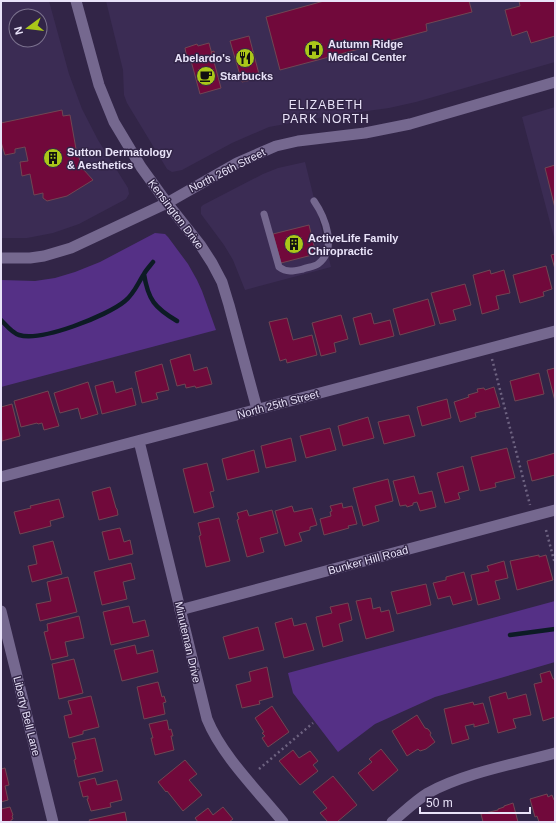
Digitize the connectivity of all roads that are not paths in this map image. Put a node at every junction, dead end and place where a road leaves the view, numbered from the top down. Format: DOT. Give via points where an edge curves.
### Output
graph roads {
  1 [pos="76,1"];
  2 [pos="555,82"];
  3 [pos="314,201"];
  4 [pos="166,203"];
  5 [pos="264,214"];
  6 [pos="1,258"];
  7 [pos="555,331"];
  8 [pos="257,410"];
  9 [pos="139,441"];
  10 [pos="1,477"];
  11 [pos="555,510"];
  12 [pos="180,610"];
  13 [pos="1,611"];
  14 [pos="555,753"];
  15 [pos="53,822"];
  16 [pos="283,822"];
  17 [pos="392,822"];
  1 -- 4 [label="street, Kensington Drive" via="106,103 135,158"];
  2 -- 4 [label="street, North 26th Street" via="410,124 276,146 237,163"];
  3 -- 5 [label="lane" via="320,210 329,244 326,255 314,266 293,271 279,267"];
  4 -- 6 [label="street, North 26th Street" via="71,248 37,257"];
  4 -- 8 [label="street, Kensington Drive" via="201,246 222,282"];
  7 -- 8 [label="street, North 25th Street"];
  8 -- 9 [label="street, North 25th Street"];
  9 -- 10 [label="street, North 25th Street"];
  9 -- 12 [label="street, Minuteman Drive"];
  11 -- 12 [label="street, Bunker Hill Road"];
  12 -- 16 [label="street, Minuteman Drive" via="203,707 211,729 226,752"];
  13 -- 15 [label="street, Liberty Bell Lane"];
  14 -- 17 [label="street" via="458,780 427,794"];
}
